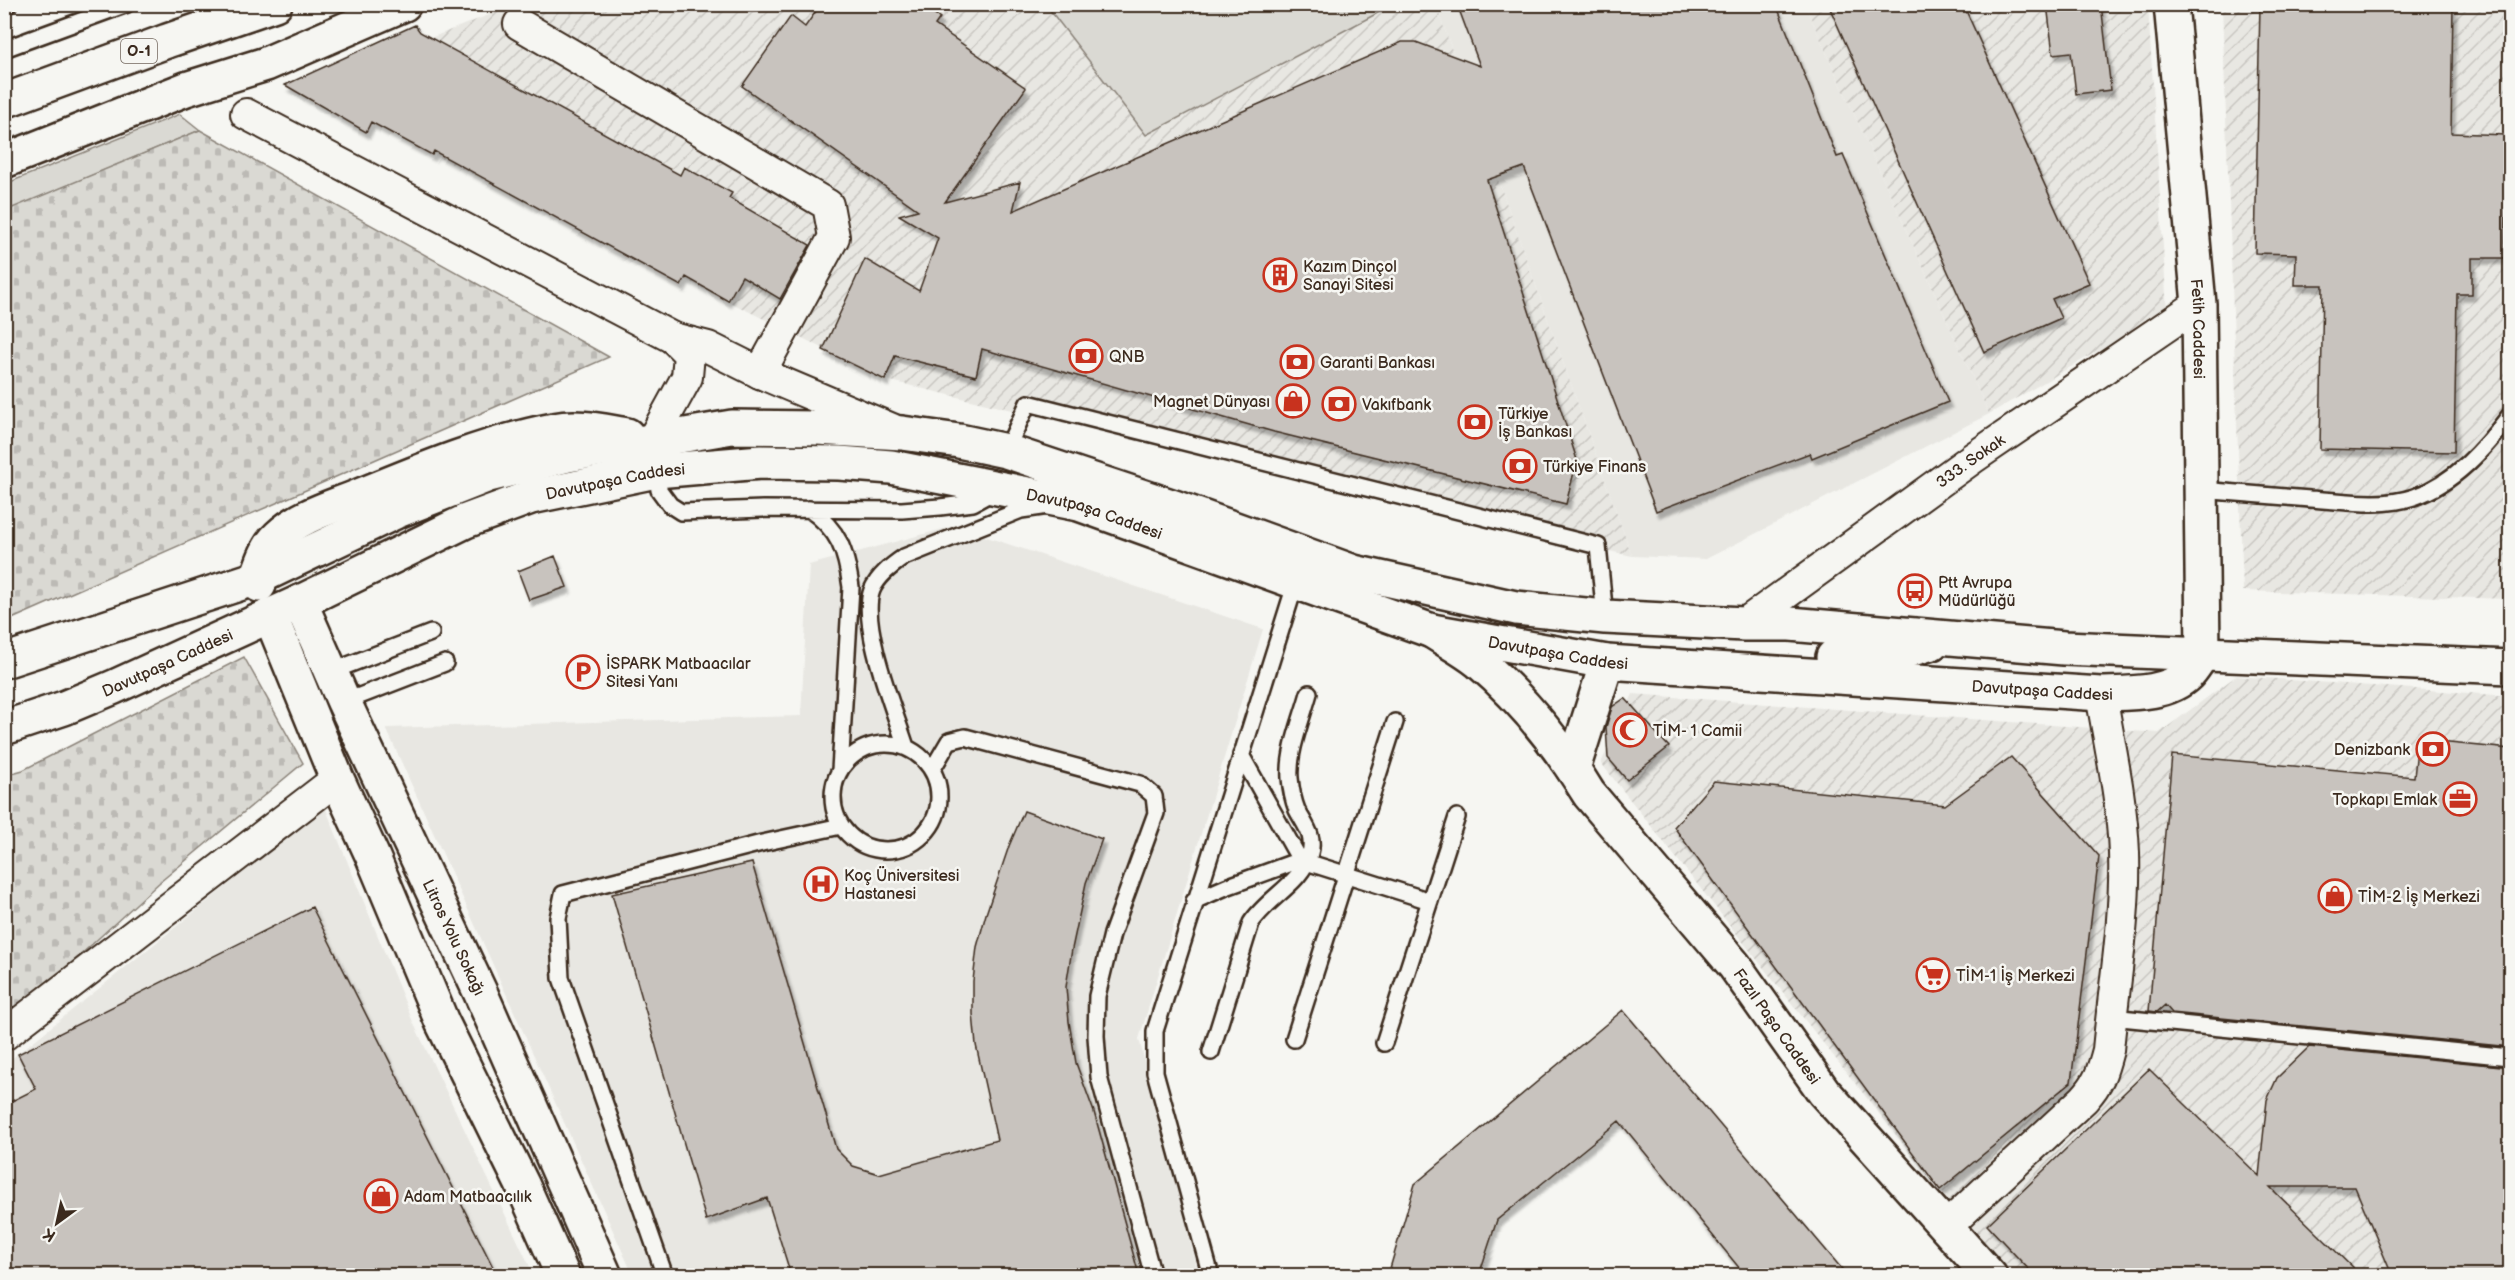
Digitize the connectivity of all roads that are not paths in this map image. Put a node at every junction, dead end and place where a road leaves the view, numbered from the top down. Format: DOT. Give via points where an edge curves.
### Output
graph roads {
  1 [pos="9,4"];
  2 [pos="127,4"];
  3 [pos="275,4"];
  4 [pos="404,4"];
  5 [pos="2171,4"];
  6 [pos="4,6"];
  7 [pos="519,24"];
  8 [pos="4,49"];
  9 [pos="4,101"];
  10 [pos="246,114"];
  11 [pos="4,161"];
  12 [pos="2199,304"];
  13 [pos="673,338"];
  14 [pos="760,373"];
  15 [pos="2511,415"];
  16 [pos="902,433"];
  17 [pos="653,439"];
  18 [pos="1005,451"];
  19 [pos="656,471"];
  20 [pos="1003,487"];
  21 [pos="2201,490"];
  22 [pos="1079,504"];
  23 [pos="808,509"];
  24 [pos="271,571"];
  25 [pos="1296,582"];
  26 [pos="300,602"];
  27 [pos="270,615"];
  28 [pos="1605,617"];
  29 [pos="1744,624"];
  30 [pos="1432,631"];
  31 [pos="431,633"];
  32 [pos="1946,637"];
  33 [pos="2203,654"];
  34 [pos="4,662"];
  35 [pos="1607,662"];
  36 [pos="445,663"];
  37 [pos="2511,667"];
  38 [pos="330,672"];
  39 [pos="1309,693"];
  40 [pos="2101,694"];
  41 [pos="344,702"];
  42 [pos="1395,722"];
  43 [pos="4,728"];
  44 [pos="906,747"];
  45 [pos="1241,755"];
  46 [pos="1574,769"];
  47 [pos="840,770"];
  48 [pos="932,770"];
  49 [pos="337,779"];
  50 [pos="1457,817"];
  51 [pos="841,826"];
  52 [pos="1303,861"];
  53 [pos="1345,875"];
  54 [pos="1194,901"];
  55 [pos="1430,901"];
  56 [pos="2111,1017"];
  57 [pos="4,1035"];
  58 [pos="1294,1039"];
  59 [pos="1384,1043"];
  60 [pos="1211,1052"];
  61 [pos="2511,1057"];
  62 [pos="1945,1228"];
  63 [pos="564,1275"];
  64 [pos="605,1275"];
  65 [pos="665,1275"];
  66 [pos="1153,1275"];
  67 [pos="1211,1275"];
  68 [pos="1990,1275"];
  1 -- 6 [label="lane"];
  2 -- 8 [label="lane"];
  3 -- 9 [label="main road, O-1"];
  4 -- 11 [label="main road" via="266,64 186,89"];
  5 -- 12 [label="main road, Fetih Caddesi"];
  7 -- 14 [label="street" via="828,206 834,237"];
  10 -- 13 [label="street"];
  12 -- 21 [label="main road, Fetih Caddesi"];
  12 -- 29 [label="street, 333. Sokak" via="1973,458"];
  13 -- 14 [label="street" via="708,347"];
  13 -- 17 [label="street" via="689,354 687,377"];
  14 -- 16 [label="street"];
  15 -- 21 [label="lane" via="2466,465 2436,487 2415,496 2370,503"];
  16 -- 17 [label="main road, Davutpaşa Caddesi" via="732,428"];
  16 -- 18 [label="main road, Davutpaşa Caddesi"];
  17 -- 24 [label="main road, Davutpaşa Caddesi" via="568,454 489,475 395,512"];
  18 -- 28 [label="main road, Davutpaşa Caddesi" via="1354,572 1516,608"];
  18 -- 28 [label="lane" via="1028,403 1598,546"];
  19 -- 20 [label="main road, Davutpaşa Caddesi" via="761,462 839,463 891,467"];
  19 -- 23 [label="lane" via="659,490 681,512"];
  19 -- 26 [label="main road, Davutpaşa Caddesi" via="531,497 466,521"];
  20 -- 22 [label="main road, Davutpaşa Caddesi"];
  20 -- 23 [label="lane" via="973,503 940,507"];
  21 -- 33 [label="main road, Fetih Caddesi"];
  22 -- 25 [label="main road, Davutpaşa Caddesi"];
  22 -- 44 [label="lane" via="1020,510 904,557 880,578 873,588 869,610 876,653"];
  23 -- 47 [label="lane" via="834,531 847,559 851,586"];
  24 -- 26 [label="main road, Litros Yolu Sokağı"];
  24 -- 27 [label="main road"];
  24 -- 34 [label="main road, Davutpaşa Caddesi"];
  25 -- 30 [label="main road, Davutpaşa Caddesi"];
  25 -- 45 [label="lane"];
  26 -- 27 [label="main road, Davutpaşa Caddesi"];
  26 -- 38 [label="main road, Litros Yolu Sokağı"];
  27 -- 43 [label="main road, Davutpaşa Caddesi" via="114,687"];
  27 -- 49 [label="main road"];
  28 -- 29 [label="main road, Davutpaşa Caddesi"];
  29 -- 32 [label="main road, Davutpaşa Caddesi"];
  30 -- 35 [label="main road, Davutpaşa Caddesi"];
  30 -- 46 [label="main road, Fazıl Paşa Caddesi" via="1477,660 1523,702"];
  31 -- 38 [label="lane"];
  32 -- 33 [label="main road, Davutpaşa Caddesi" via="2064,648"];
  32 -- 35 [label="main road" via="1889,656 1859,658 1672,647 1640,649"];
  33 -- 37 [label="main road, Davutpaşa Caddesi"];
  33 -- 40 [label="main road, Davutpaşa Caddesi" via="2188,674 2171,685"];
  35 -- 40 [label="main road, Davutpaşa Caddesi"];
  35 -- 46 [label="main road"];
  36 -- 41 [label="lane"];
  38 -- 41 [label="main road, Litros Yolu Sokağı"];
  39 -- 52 [label="lane" via="1290,765 1292,792 1310,834 1310,853"];
  40 -- 56 [label="street" via="2121,810 2124,854"];
  41 -- 64 [label="main road, Litros Yolu Sokağı" via="481,994"];
  42 -- 53 [label="lane"];
  44 -- 47 [label="lane" via="891,744 861,750"];
  44 -- 48 [label="lane"];
  45 -- 52 [label="lane"];
  45 -- 54 [label="lane"];
  46 -- 62 [label="main road, Fazıl Paşa Caddesi" via="1589,794 1734,966 1824,1092"];
  47 -- 51 [label="lane" via="833,799"];
  48 -- 51 [label="lane" via="939,787 934,823 906,847 870,848 854,840"];
  48 -- 66 [label="lane" via="949,741 965,737 1140,784 1154,796 1156,813 1112,934 1102,975 1096,1036 1099,1077"];
  49 -- 57 [label="street"];
  49 -- 63 [label="main road" via="442,1022"];
  50 -- 55 [label="lane"];
  51 -- 65 [label="lane" via="563,894 558,918 561,978"];
  52 -- 53 [label="lane"];
  52 -- 54 [label="lane"];
  52 -- 60 [label="lane" via="1296,878 1264,905 1251,923"];
  53 -- 55 [label="lane"];
  53 -- 58 [label="lane"];
  54 -- 67 [label="lane" via="1159,1012 1155,1072"];
  55 -- 59 [label="lane"];
  56 -- 61 [label="lane"];
  56 -- 62 [label="street" via="2108,1050 2099,1081 2084,1100"];
  62 -- 68 [label="main road, Fazıl Paşa Caddesi"];
}
